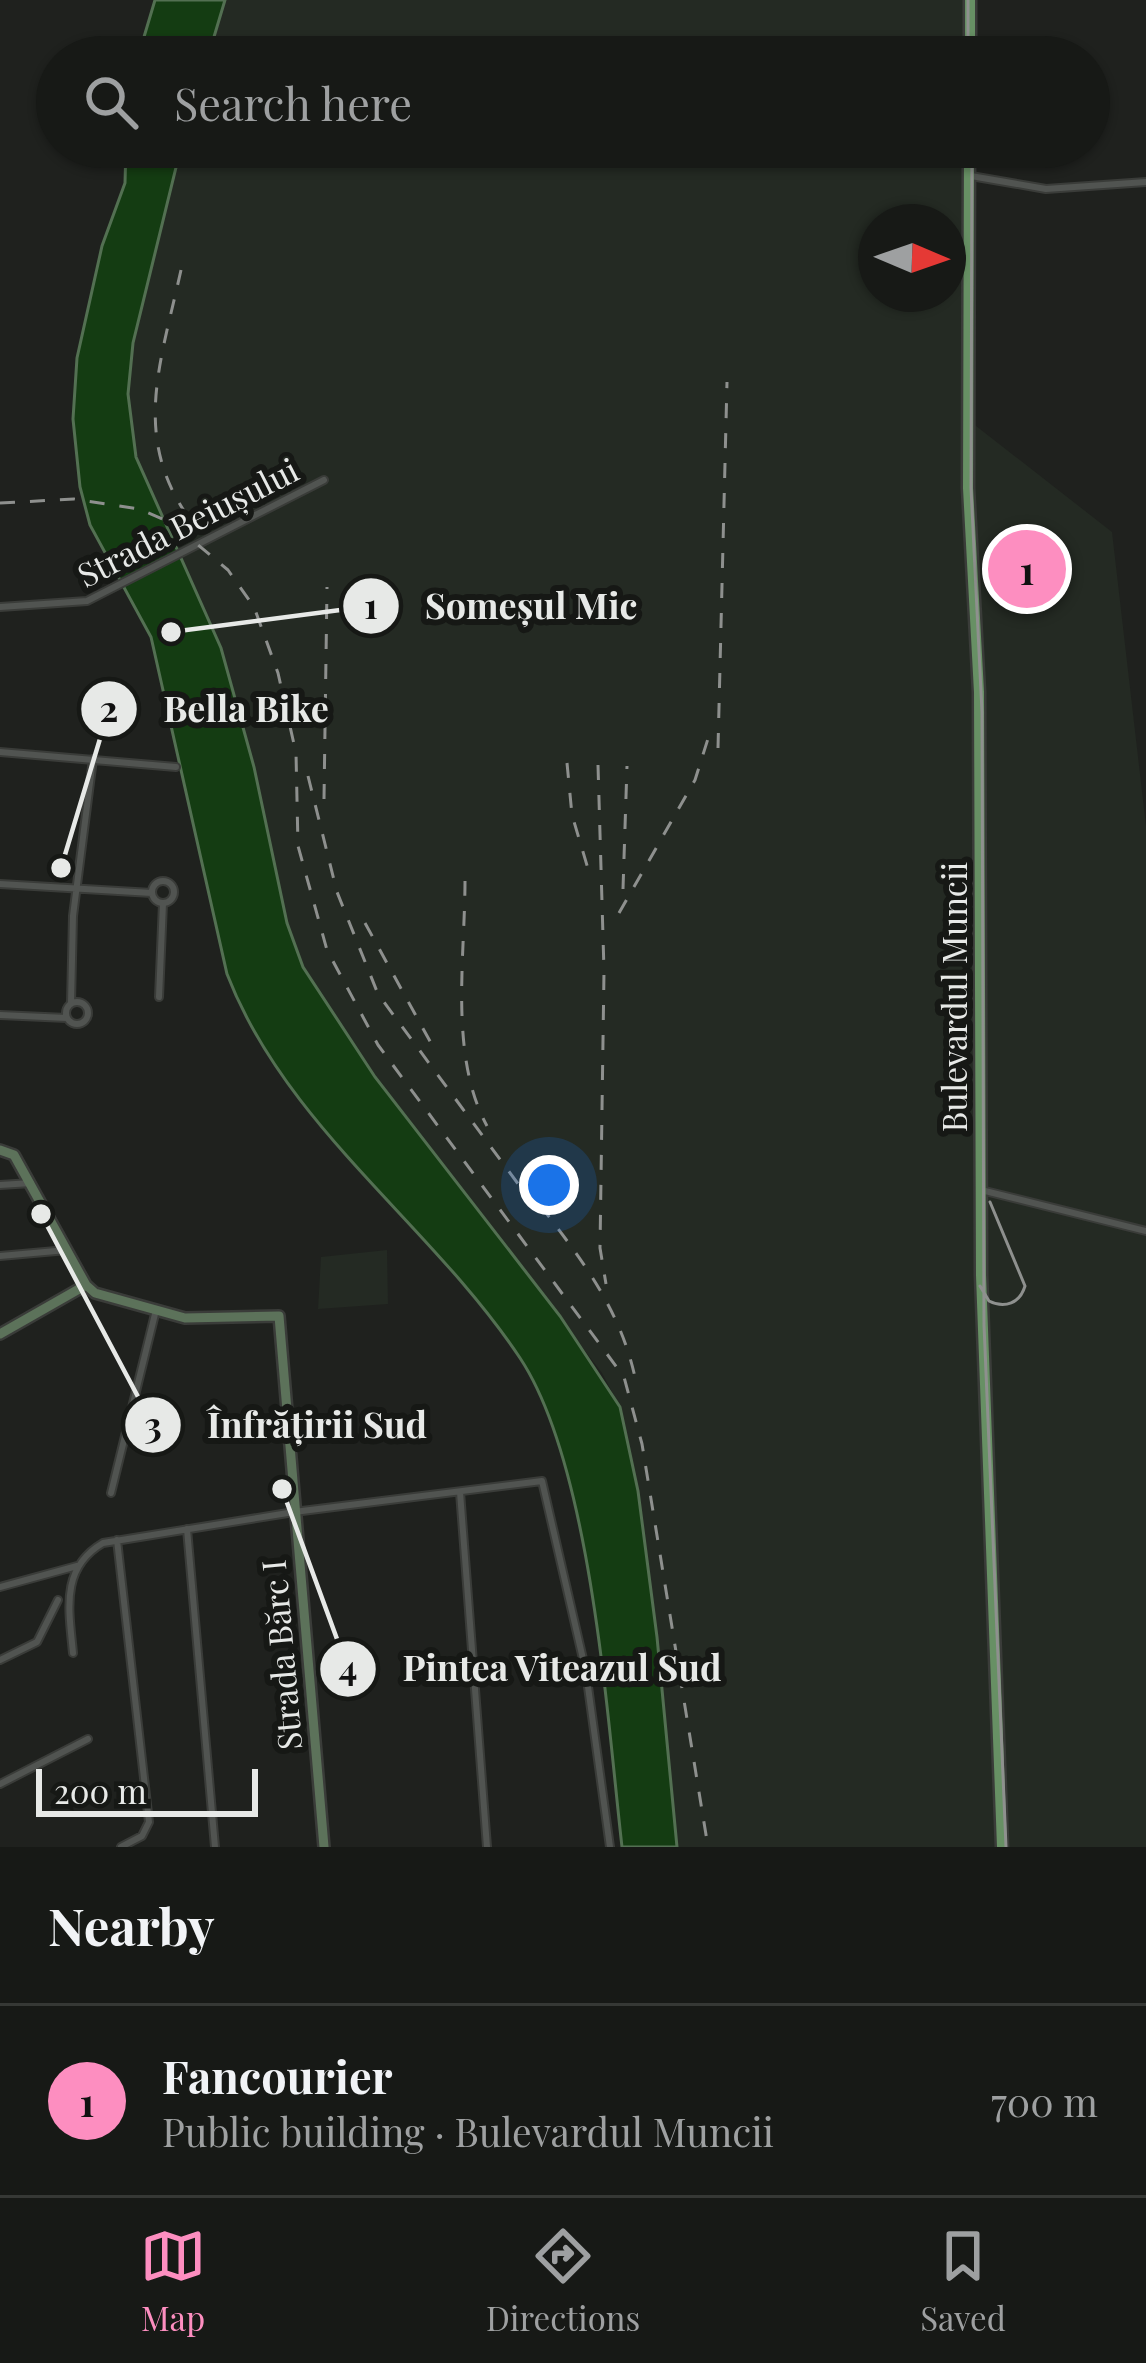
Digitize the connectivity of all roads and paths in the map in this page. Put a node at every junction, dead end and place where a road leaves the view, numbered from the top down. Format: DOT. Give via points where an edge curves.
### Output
graph roads {
  1 [pos="970,0"];
  2 [pos="970,36"];
  3 [pos="968,168"];
  4 [pos="968,175"];
  5 [pos="1146,182"];
  6 [pos="324,480"];
  7 [pos="0,607"];
  8 [pos="0,752"];
  9 [pos="93,758"];
  10 [pos="176,767"];
  11 [pos="0,884"];
  12 [pos="76,889"];
  13 [pos="152,892"];
  14 [pos="163,903"];
  15 [pos="159,998"];
  16 [pos="71,1003"];
  17 [pos="0,1015"];
  18 [pos="67,1018"];
  19 [pos="0,1150"];
  20 [pos="31,1183"];
  21 [pos="0,1185"];
  22 [pos="980,1190"];
  23 [pos="1146,1231"];
  24 [pos="71,1249"];
  25 [pos="0,1256"];
  26 [pos="86,1285"];
  27 [pos="156,1310"];
  28 [pos="0,1334"];
  29 [pos="460,1491"];
  30 [pos="111,1492"];
  31 [pos="294,1512"];
  32 [pos="187,1529"];
  33 [pos="117,1540"];
  34 [pos="77,1565"];
  35 [pos="0,1587"];
  36 [pos="58,1600"];
  37 [pos="74,1653"];
  38 [pos="0,1660"];
  39 [pos="88,1739"];
  40 [pos="0,1784"];
  41 [pos="121,1847"];
  42 [pos="215,1847"];
  43 [pos="324,1847"];
  44 [pos="487,1847"];
  45 [pos="610,1847"];
  46 [pos="1002,1847"];
  1 -- 2 [label="main road"];
  3 -- 4 [label="main road, Bulevardul Muncii"];
  4 -- 5 [label="street" via="1046,189"];
  4 -- 22 [label="main road, Bulevardul Muncii"];
  6 -- 7 [label="street, Strada Beiușului" via="87,601"];
  8 -- 9 [label="street"];
  9 -- 10 [label="street"];
  9 -- 12 [label="street"];
  11 -- 12 [label="street"];
  12 -- 13 [label="street"];
  12 -- 16 [label="street"];
  13 -- 14 [label="street"];
  13 -- 14 [label="street" via="170,885 172,897"];
  14 -- 15 [label="street"];
  16 -- 18 [label="street"];
  16 -- 18 [label="street" via="83,1004 87,1015 79,1023"];
  17 -- 18 [label="street"];
  19 -- 20 [label="street" via="12,1152"];
  20 -- 21 [label="street"];
  20 -- 24 [label="street"];
  22 -- 23 [label="street"];
  22 -- 46 [label="main road, Bulevardul Muncii"];
  24 -- 25 [label="street"];
  24 -- 26 [label="street"];
  26 -- 27 [label="street"];
  26 -- 28 [label="street"];
  27 -- 30 [label="street"];
  27 -- 31 [label="street, Strada Bărc I" via="196,1318 279,1316"];
  29 -- 31 [label="street"];
  29 -- 44 [label="street"];
  29 -- 45 [label="street" via="539,1481 548,1488 586,1672"];
  31 -- 32 [label="street"];
  31 -- 43 [label="street, Strada Bărc I"];
  32 -- 33 [label="street"];
  32 -- 42 [label="street"];
  33 -- 34 [label="street"];
  33 -- 41 [label="street" via="149,1822"];
  34 -- 35 [label="street"];
  34 -- 37 [label="street" via="69,1595"];
  36 -- 38 [label="street" via="38,1642"];
  39 -- 40 [label="street"];
}
